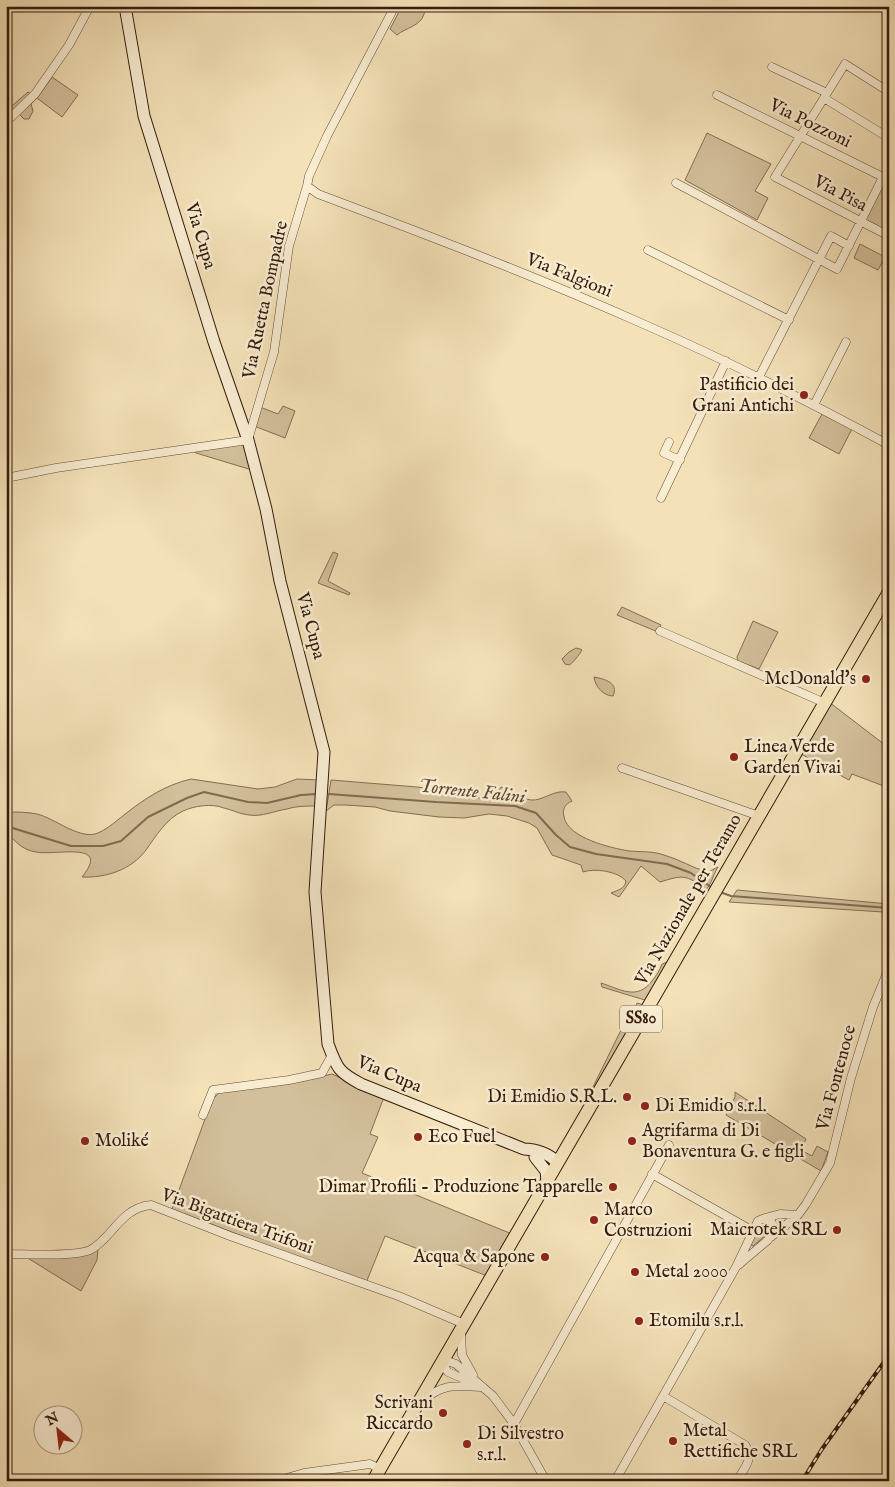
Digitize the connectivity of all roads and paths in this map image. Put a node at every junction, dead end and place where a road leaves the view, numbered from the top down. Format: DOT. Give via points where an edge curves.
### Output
graph roads {
  1 [pos="90,6"];
  2 [pos="125,6"];
  3 [pos="396,6"];
  4 [pos="772,67"];
  5 [pos="889,92"];
  6 [pos="717,95"];
  7 [pos="826,95"];
  8 [pos="6,122"];
  9 [pos="800,135"];
  10 [pos="889,138"];
  11 [pos="886,178"];
  12 [pos="676,183"];
  13 [pos="307,186"];
  14 [pos="860,222"];
  15 [pos="889,236"];
  16 [pos="849,246"];
  17 [pos="648,250"];
  18 [pos="820,260"];
  19 [pos="789,320"];
  20 [pos="846,342"];
  21 [pos="726,361"];
  22 [pos="759,377"];
  23 [pos="814,405"];
  24 [pos="248,440"];
  25 [pos="669,442"];
  26 [pos="889,445"];
  27 [pos="680,460"];
  28 [pos="6,478"];
  29 [pos="662,498"];
  30 [pos="889,592"];
  31 [pos="660,631"];
  32 [pos="825,702"];
  33 [pos="622,768"];
  34 [pos="758,816"];
  35 [pos="889,961"];
  36 [pos="888,974"];
  37 [pos="332,1055"];
  38 [pos="202,1115"];
  39 [pos="570,1141"];
  40 [pos="669,1145"];
  41 [pos="537,1154"];
  42 [pos="557,1162"];
  43 [pos="652,1174"];
  44 [pos="547,1181"];
  45 [pos="798,1215"];
  46 [pos="765,1218"];
  47 [pos="753,1231"];
  48 [pos="768,1240"];
  49 [pos="6,1254"];
  50 [pos="736,1267"];
  51 [pos="463,1326"];
  52 [pos="441,1363"];
  53 [pos="482,1387"];
  54 [pos="663,1396"];
  55 [pos="416,1408"];
  56 [pos="514,1424"];
  57 [pos="380,1469"];
  58 [pos="284,1481"];
  59 [pos="373,1481"];
  60 [pos="546,1481"];
  61 [pos="615,1481"];
  62 [pos="737,1481"];
  1 -- 8 [label="street" via="69,45 35,94"];
  2 -- 24 [label="street, Via Cupa" via="144,116"];
  3 -- 13 [label="street, Via Ruetta Bompadre" via="327,136 308,176"];
  4 -- 7 [label="street"];
  5 -- 7 [label="street" via="845,64"];
  6 -- 9 [label="street, Via Pozzoni"];
  7 -- 9 [label="street"];
  7 -- 10 [label="street"];
  9 -- 11 [label="street, Via Pozzoni"];
  9 -- 14 [label="street, Via Pisa" via="776,177"];
  11 -- 14 [label="street"];
  12 -- 18 [label="street"];
  13 -- 21 [label="street, Via Falgioni" via="318,194 634,319"];
  13 -- 24 [label="street, Via Ruetta Bompadre" via="290,246 274,352"];
  14 -- 15 [label="street, Via Pisa"];
  14 -- 16 [label="street"];
  16 -- 18 [label="street" via="837,268"];
  16 -- 18 [label="street" via="831,236"];
  17 -- 19 [label="street"];
  18 -- 19 [label="street"];
  19 -- 22 [label="street"];
  20 -- 23 [label="street"];
  21 -- 22 [label="street, Via Falgioni"];
  21 -- 27 [label="street"];
  22 -- 23 [label="street, Via Falgioni"];
  23 -- 26 [label="street, Via Falgioni"];
  24 -- 28 [label="street"];
  24 -- 37 [label="street, Via Cupa" via="324,752 316,892 328,1044"];
  25 -- 27 [label="street" via="664,453"];
  27 -- 29 [label="street"];
  30 -- 32 [label="main road, Via Nazionale per Teramo / SS80"];
  31 -- 32 [label="street"];
  32 -- 34 [label="main road, Via Nazionale per Teramo / SS80"];
  33 -- 34 [label="street, Via Nazionale per Teramo"];
  34 -- 39 [label="main road, Via Nazionale per Teramo / SS80"];
  35 -- 36 [label="street, Via Fontenoce"];
  36 -- 45 [label="street, Via Fontenoce" via="861,1042 830,1163"];
  37 -- 38 [label="street" via="322,1073 213,1090"];
  37 -- 41 [label="street, Via Cupa" via="338,1069 361,1084"];
  39 -- 41 [label="street" via="558,1151"];
  39 -- 42 [label="main road, Via Nazionale per Teramo / SS80"];
  40 -- 43 [label="street"];
  41 -- 42 [label="street, Via Cupa" via="552,1163"];
  41 -- 44 [label="street, Via Cupa" via="546,1171"];
  42 -- 44 [label="main road, Via Nazionale per Teramo / SS80"];
  43 -- 47 [label="street"];
  43 -- 56 [label="street"];
  44 -- 51 [label="main road, Via Nazionale per Teramo / SS80"];
  45 -- 46 [label="street" via="780,1214"];
  45 -- 48 [label="street, Via Fontenoce"];
  46 -- 47 [label="street, Via Fontenoce" via="758,1221"];
  46 -- 48 [label="street" via="774,1227"];
  47 -- 50 [label="street, Via Fontenoce"];
  48 -- 50 [label="street, Via Fontenoce"];
  49 -- 51 [label="street, Via Bigattiera Trifoni" via="78,1254 91,1250 133,1211 151,1205 401,1296"];
  50 -- 54 [label="street, Via Fontenoce"];
  51 -- 52 [label="main road, Via Nazionale per Teramo / SS80"];
  51 -- 53 [label="street" via="462,1356"];
  52 -- 53 [label="street" via="448,1372"];
  52 -- 55 [label="main road, Via Nazionale per Teramo / SS80"];
  53 -- 55 [label="street" via="458,1385 442,1388"];
  53 -- 56 [label="street"];
  54 -- 61 [label="street, Via Fontenoce"];
  54 -- 62 [label="street" via="745,1444 750,1458"];
  55 -- 57 [label="main road, Via Nazionale per Teramo / SS80"];
  56 -- 60 [label="street"];
  57 -- 58 [label="street" via="370,1464 304,1473"];
  57 -- 59 [label="main road, Via Nazionale per Teramo / SS80"];
}
